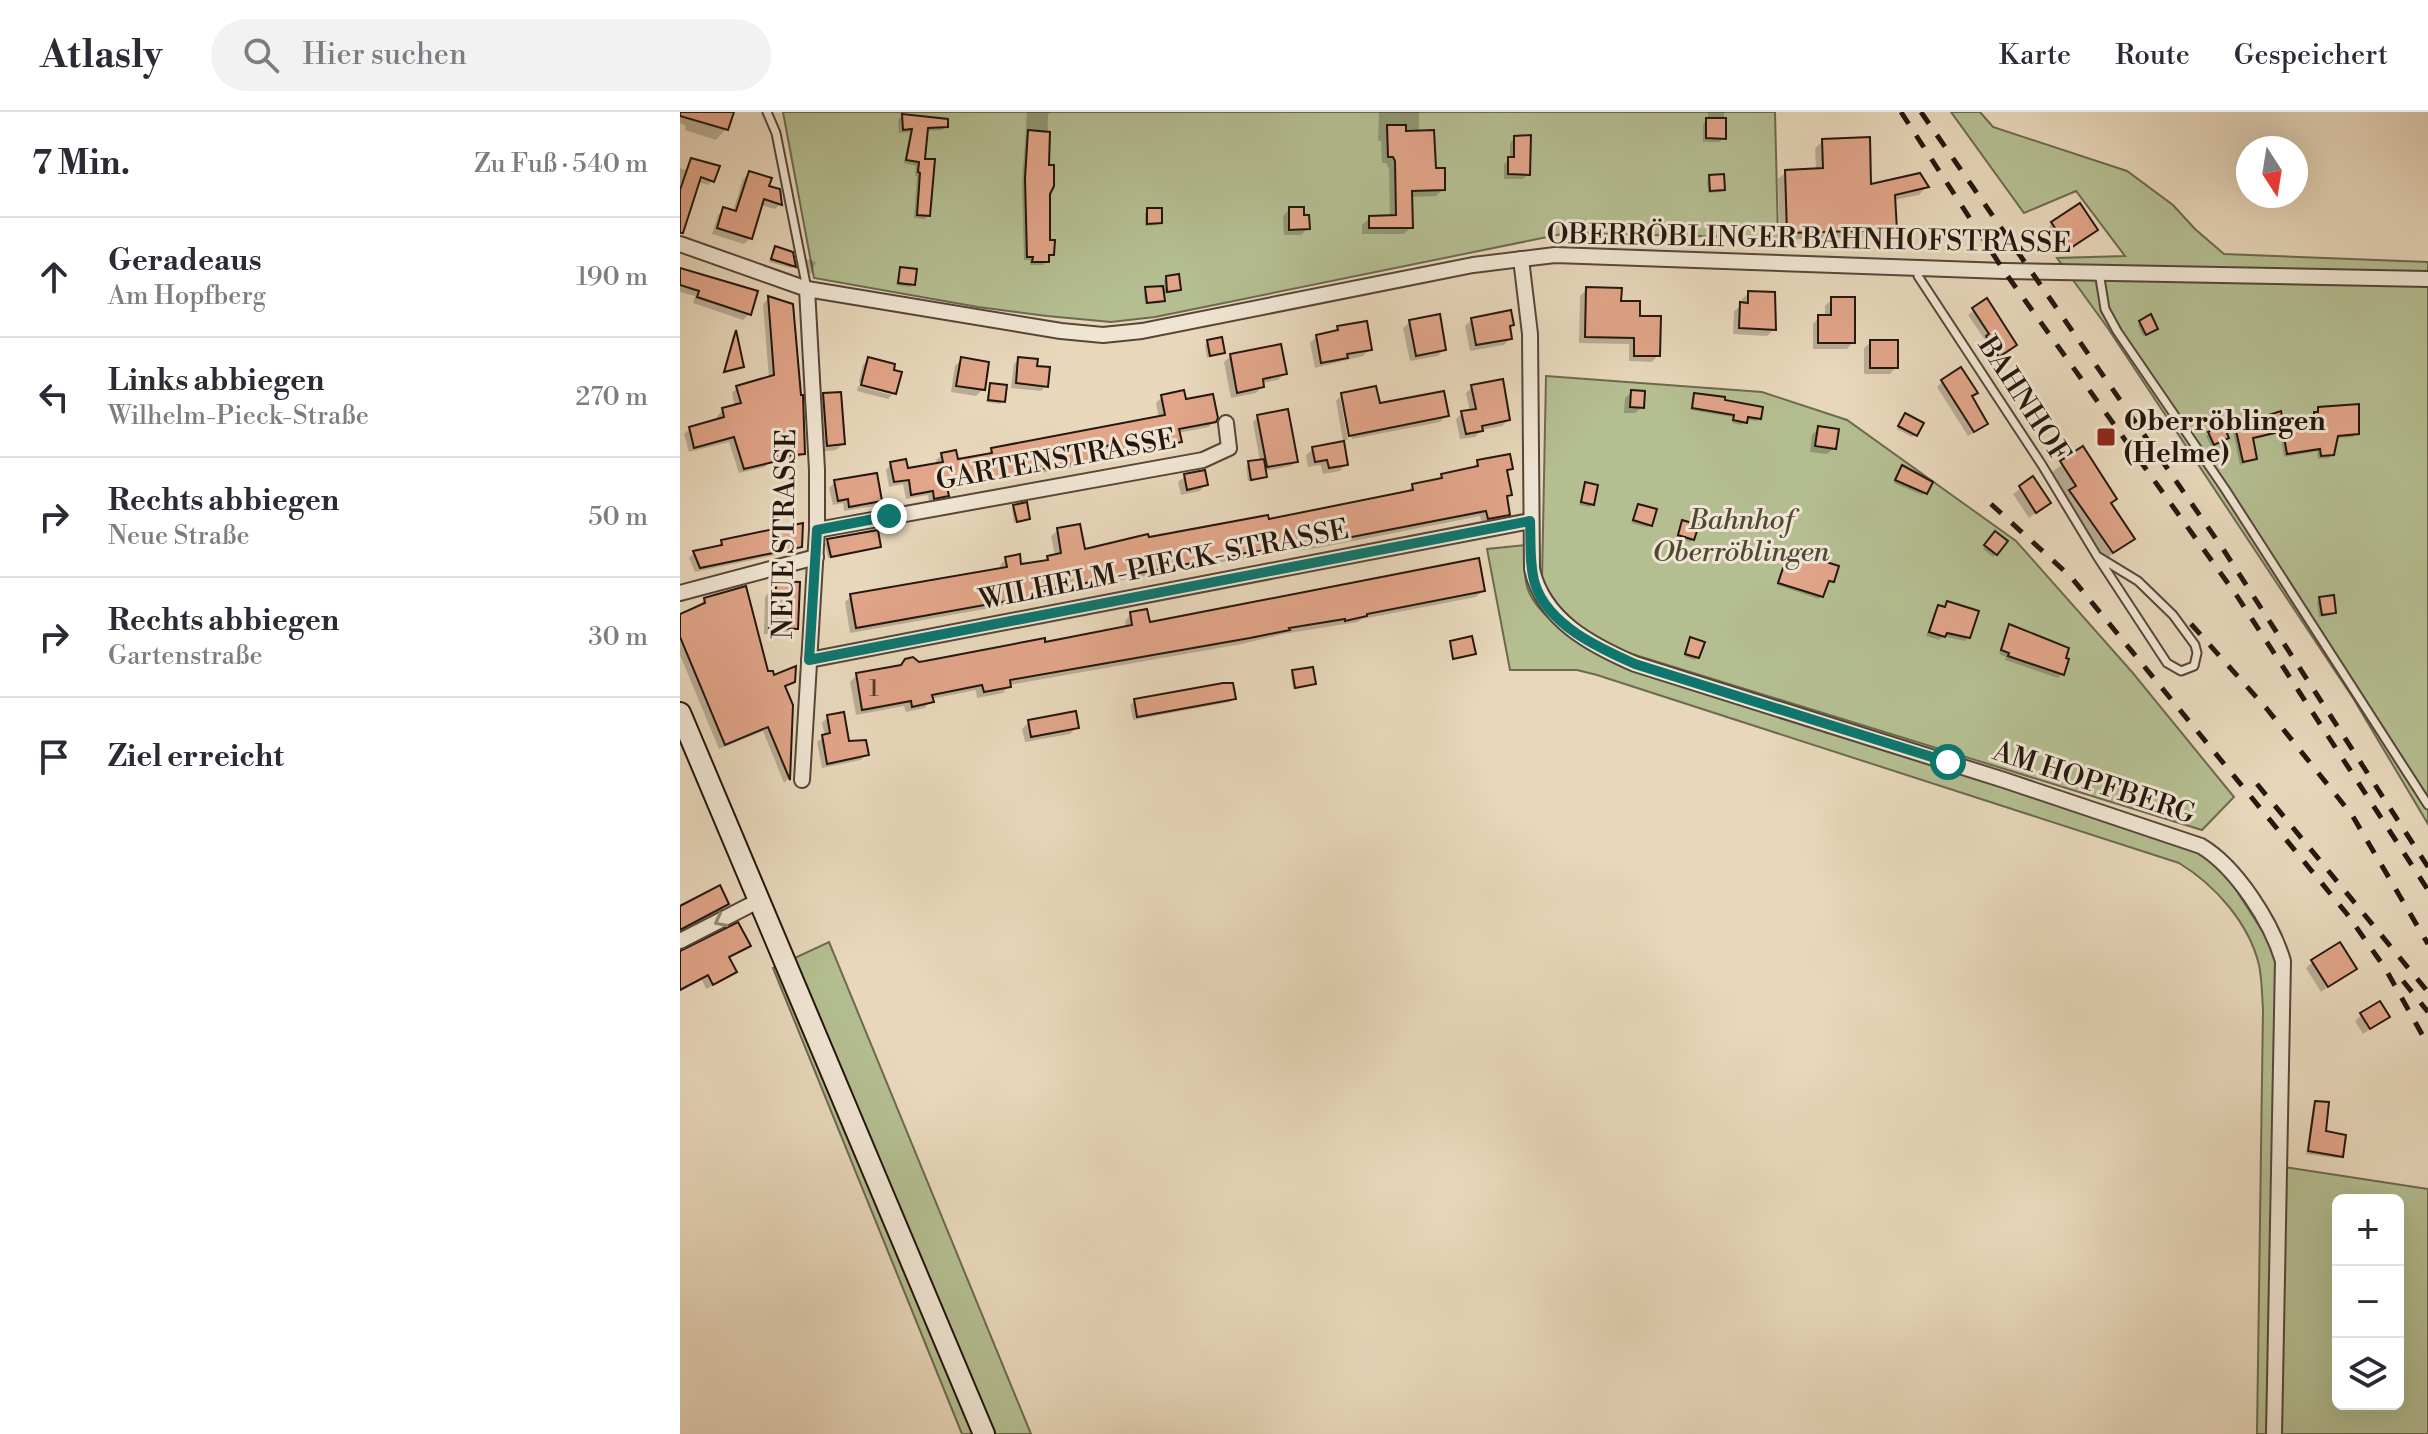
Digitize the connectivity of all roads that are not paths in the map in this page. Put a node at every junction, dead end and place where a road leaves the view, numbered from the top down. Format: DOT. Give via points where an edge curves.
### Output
graph roads {
  1 [pos="767,112"];
  2 [pos="680,244"];
  3 [pos="1521,259"];
  4 [pos="1918,267"];
  5 [pos="2099,272"];
  6 [pos="2428,279"];
  7 [pos="807,289"];
  8 [pos="1226,423"];
  9 [pos="1530,521"];
  10 [pos="817,530"];
  11 [pos="2097,556"];
  12 [pos="816,557"];
  13 [pos="680,593"];
  14 [pos="809,660"];
  15 [pos="680,713"];
  16 [pos="802,780"];
  17 [pos="2428,805"];
  18 [pos="760,900"];
  19 [pos="680,941"];
  20 [pos="984,1434"];
  21 [pos="2274,1434"];
  1 -- 7 [label="lane" via="776,133"];
  2 -- 7 [label="street, OBERRÖBLINGER BAHNHOFSTRASSE"];
  3 -- 4 [label="street, OBERRÖBLINGER BAHNHOFSTRASSE" via="1555,255"];
  3 -- 7 [label="street, OBERRÖBLINGER BAHNHOFSTRASSE" via="1103,335"];
  3 -- 9 [label="street, AM HOPFBERG" via="1530,334"];
  4 -- 5 [label="street, OBERRÖBLINGER BAHNHOFSTRASSE"];
  4 -- 11 [label="lane, BAHNHOF" via="1918,276"];
  5 -- 6 [label="street, OBERRÖBLINGER BAHNHOFSTRASSE"];
  5 -- 17 [label="lane" via="2105,309 2117,331 2252,529"];
  7 -- 10 [label="street, NEUE STRASSE"];
  8 -- 10 [label="street, GARTENSTRASSE" via="1229,448 1203,460"];
  9 -- 14 [label="street, WILHELM-PIECK-STRASSE"];
  9 -- 21 [label="street, AM HOPFBERG" via="1532,569 1543,601 1567,627 1603,650 2201,846 2230,869 2283,961"];
  10 -- 12 [label="street, NEUE STRASSE"];
  11 -- 11 [label="lane, BAHNHOF" via="2167,663 2181,671 2194,666 2195,645 2173,615 2138,581"];
  12 -- 13 [label="street"];
  12 -- 14 [label="street, NEUE STRASSE"];
  14 -- 16 [label="street, NEUE STRASSE"];
  15 -- 18 [label="main road"];
  18 -- 19 [label="street, one-way"];
  18 -- 20 [label="main road"];
}
